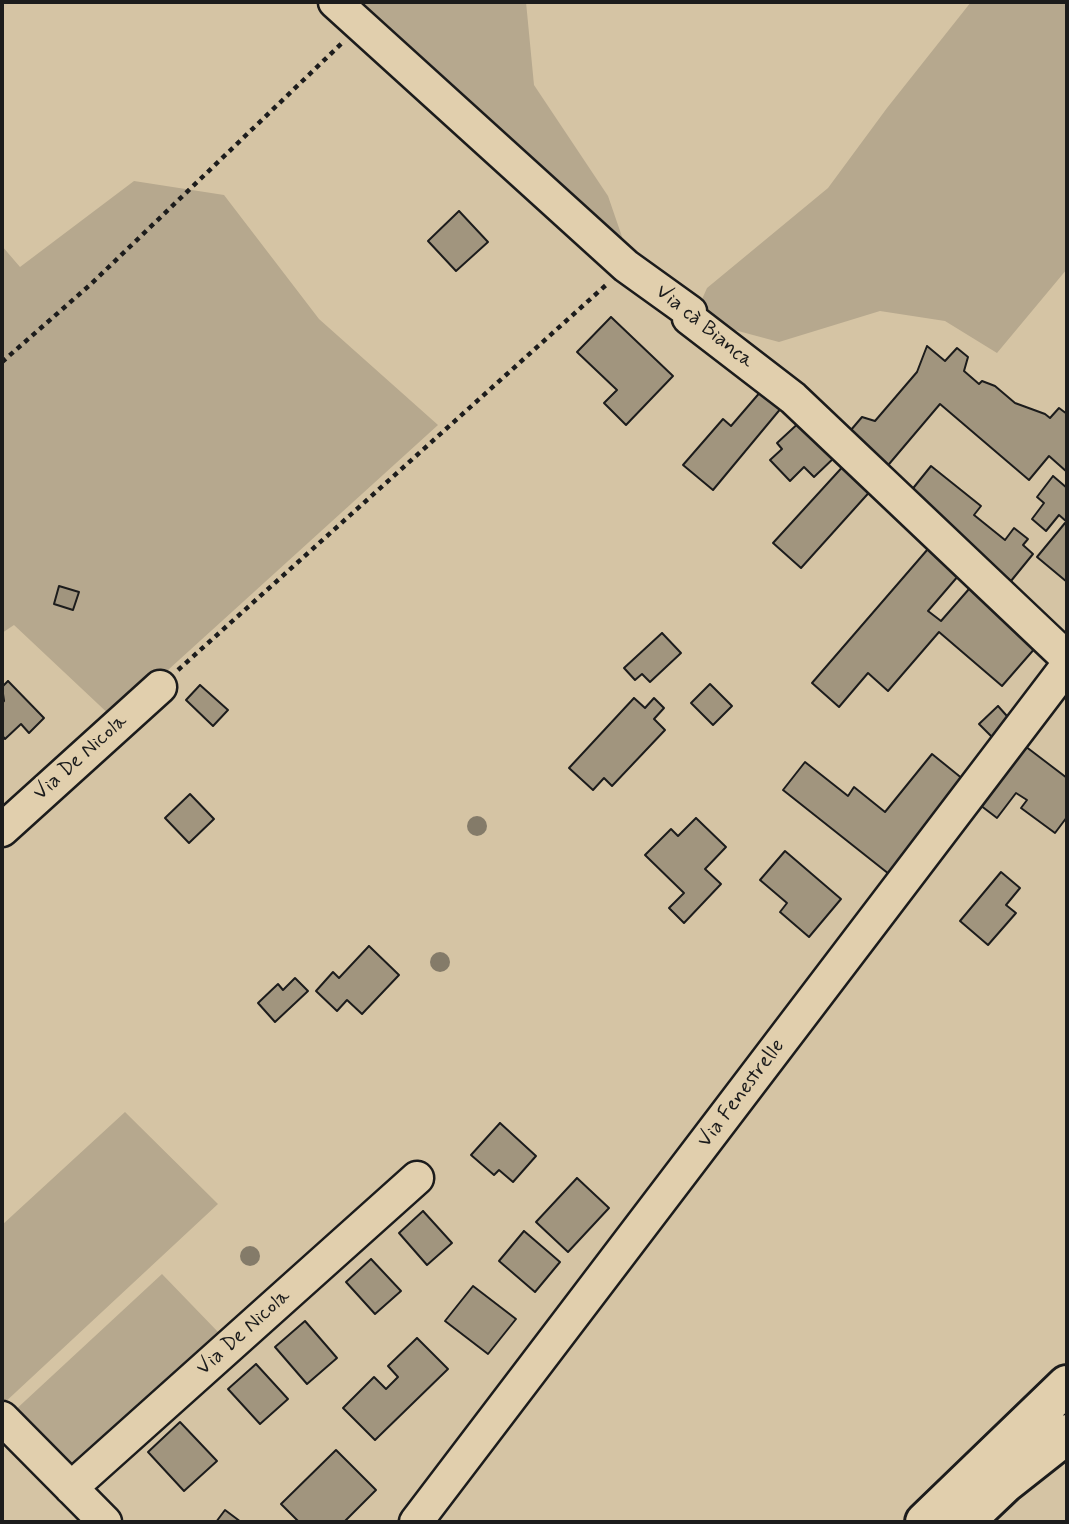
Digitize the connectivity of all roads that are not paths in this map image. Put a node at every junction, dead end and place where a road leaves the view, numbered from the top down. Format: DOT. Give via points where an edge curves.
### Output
graph roads {
  1 [pos="335,2"];
  2 [pos="1067,659"];
  3 [pos="1067,666"];
  4 [pos="160,687"];
  5 [pos="2,830"];
  6 [pos="417,1178"];
  7 [pos="1067,1385"];
  8 [pos="2,1418"];
  9 [pos="1067,1434"];
  10 [pos="71,1488"];
  11 [pos="105,1522"];
  12 [pos="416,1522"];
  13 [pos="925,1522"];
  14 [pos="964,1522"];
  1 -- 2 [label="street, Via cà Bianca" via="626,266 690,312 689,318 793,398"];
  3 -- 12 [label="street, Via Fenestrelle"];
  4 -- 5 [label="street, Via De Nicola"];
  6 -- 10 [label="street, Via De Nicola"];
  7 -- 13 [label="main road"];
  8 -- 10 [label="street"];
  9 -- 14 [label="main road"];
  10 -- 11 [label="street"];
}
